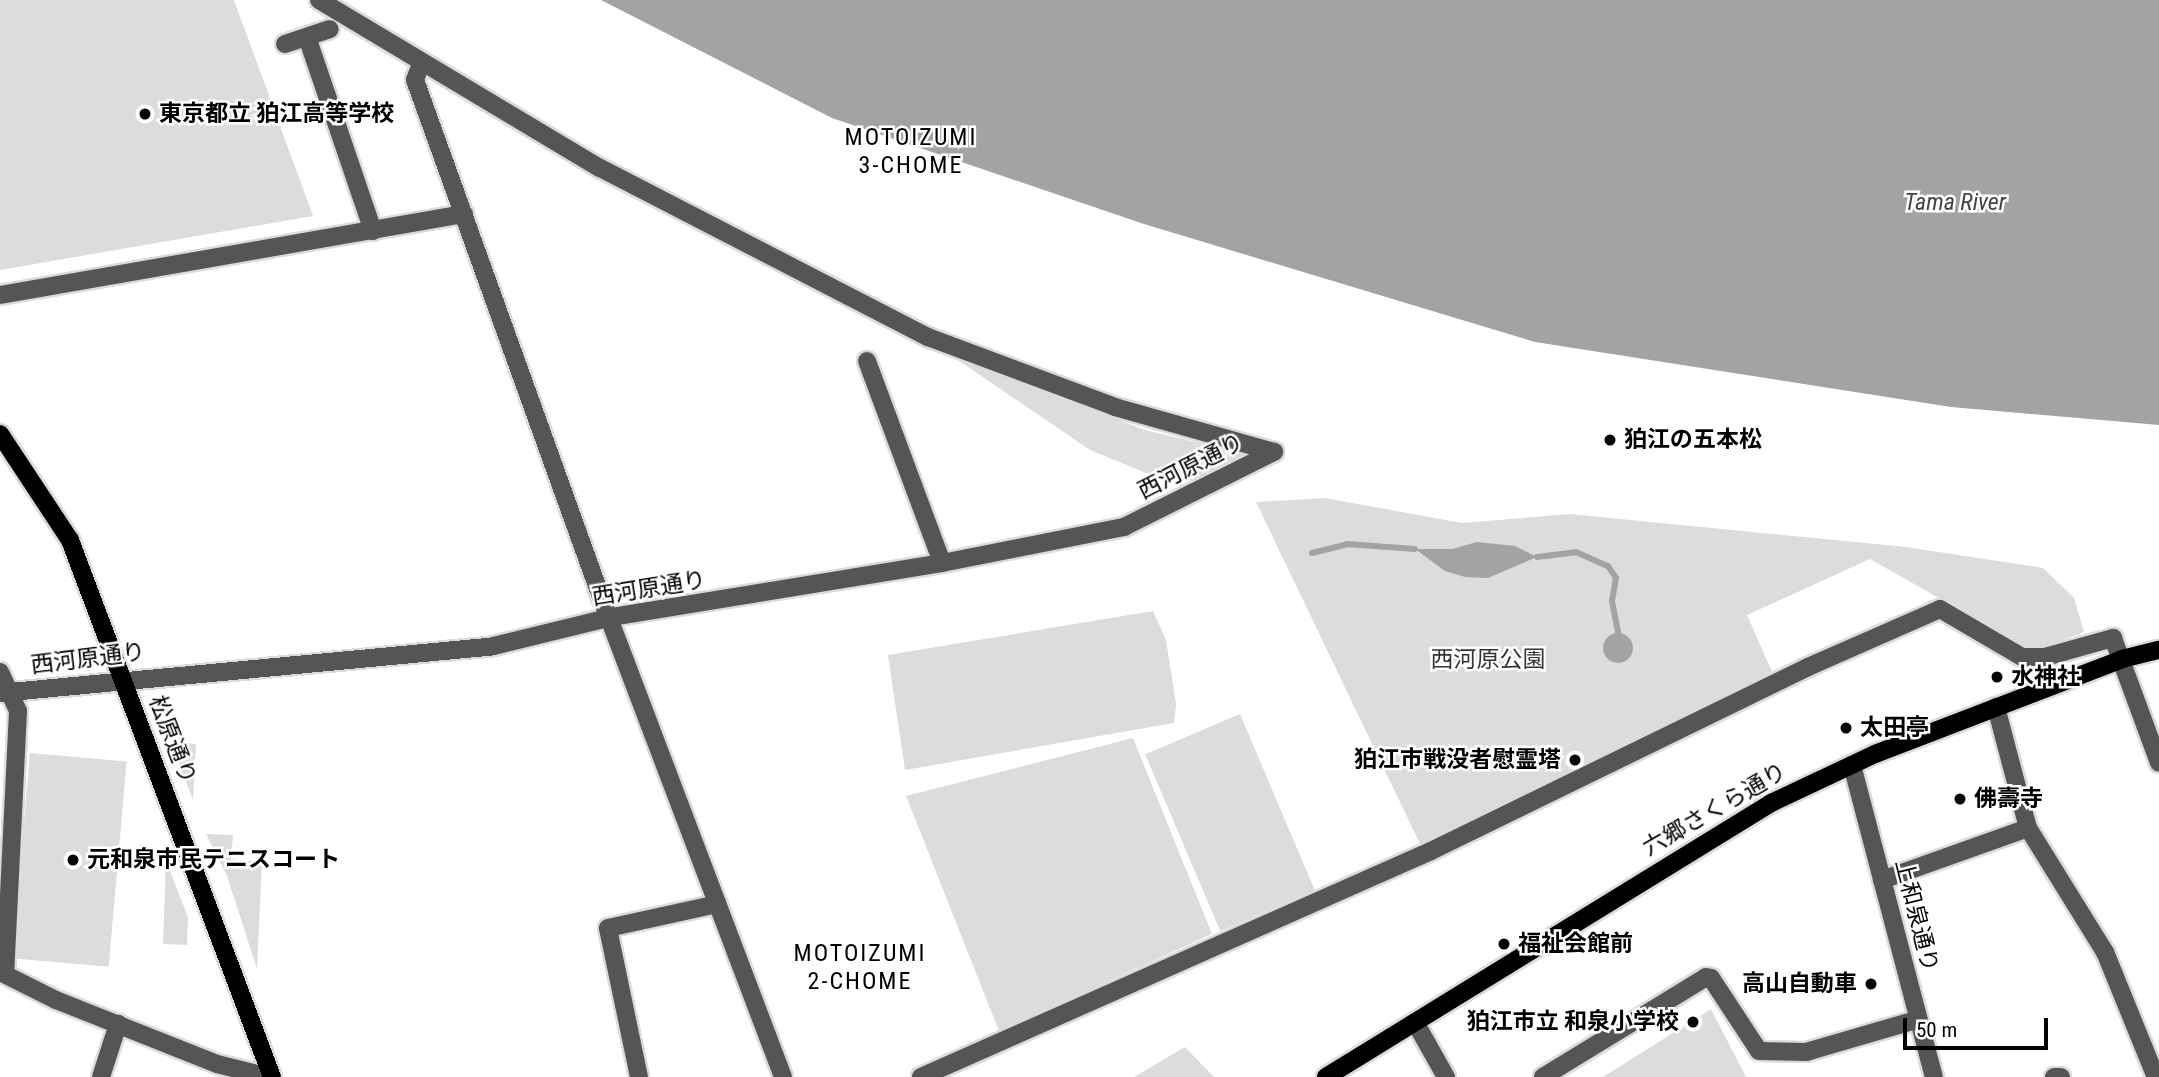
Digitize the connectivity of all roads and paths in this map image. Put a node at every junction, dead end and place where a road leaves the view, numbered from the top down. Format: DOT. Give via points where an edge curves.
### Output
graph roads {
  1 [pos="319,0"];
  2 [pos="330,29"];
  3 [pos="307,37"];
  4 [pos="285,44"];
  5 [pos="421,64"];
  6 [pos="464,214"];
  7 [pos="373,231"];
  8 [pos="0,295"];
  9 [pos="867,361"];
  10 [pos="0,434"];
  11 [pos="942,563"];
  12 [pos="612,617"];
  13 [pos="2159,650"];
  14 [pos="2122,659"];
  15 [pos="0,672"];
  16 [pos="123,680"];
  17 [pos="5,693"];
  18 [pos="1996,708"];
  19 [pos="2153,731"];
  20 [pos="2159,763"];
  21 [pos="1852,765"];
  22 [pos="2028,828"];
  23 [pos="1882,880"];
  24 [pos="717,904"];
  25 [pos="2,973"];
  26 [pos="1916,1020"];
  27 [pos="1415,1022"];
  28 [pos="118,1024"];
  29 [pos="2155,1075"];
  30 [pos="100,1077"];
  31 [pos="270,1077"];
  32 [pos="639,1077"];
  33 [pos="783,1077"];
  34 [pos="921,1077"];
  35 [pos="1326,1077"];
  36 [pos="1446,1077"];
  37 [pos="1543,1077"];
  38 [pos="1934,1077"];
  39 [pos="2054,1077"];
  40 [pos="2061,1077"];
  1 -- 5 [label="street"];
  2 -- 3 [label="street"];
  3 -- 4 [label="street"];
  3 -- 7 [label="street"];
  5 -- 6 [label="street" via="415,80"];
  5 -- 11 [label="street, 西河原通り" via="600,168 928,337 1115,407 1274,452 1124,527"];
  6 -- 7 [label="street"];
  6 -- 12 [label="street"];
  7 -- 8 [label="street"];
  9 -- 11 [label="street"];
  10 -- 16 [label="main road, 松原通り" via="70,540"];
  11 -- 12 [label="street, 西河原通り"];
  12 -- 16 [label="street, 西河原通り" via="493,646"];
  12 -- 24 [label="street"];
  13 -- 14 [label="main road, 六郷さくら通り"];
  14 -- 18 [label="main road, 六郷さくら通り"];
  14 -- 19 [label="street"];
  14 -- 34 [label="street" via="2113,638 2045,657 2022,657 1940,609 1808,667 1432,851"];
  15 -- 17 [label="street, 西河原通り"];
  16 -- 17 [label="street, 西河原通り"];
  16 -- 31 [label="main road, 松原通り"];
  17 -- 25 [label="street, 西河原通り" via="18,711"];
  18 -- 21 [label="main road, 六郷さくら通り"];
  18 -- 22 [label="street"];
  19 -- 20 [label="street"];
  21 -- 23 [label="street, 上和泉通り"];
  21 -- 27 [label="main road, 六郷さくら通り" via="1734,824"];
  22 -- 23 [label="street"];
  22 -- 29 [label="street" via="2105,953"];
  23 -- 26 [label="street, 上和泉通り"];
  24 -- 32 [label="street" via="608,928"];
  24 -- 33 [label="street"];
  25 -- 28 [label="street"];
  26 -- 37 [label="street" via="1806,1052 1759,1051 1712,978 1706,977"];
  26 -- 38 [label="street, 上和泉通り"];
  27 -- 35 [label="main road, 六郷さくら通り"];
  27 -- 36 [label="street"];
  28 -- 30 [label="street"];
  28 -- 31 [label="street" via="217,1064"];
  39 -- 40 [label="street"];
}
